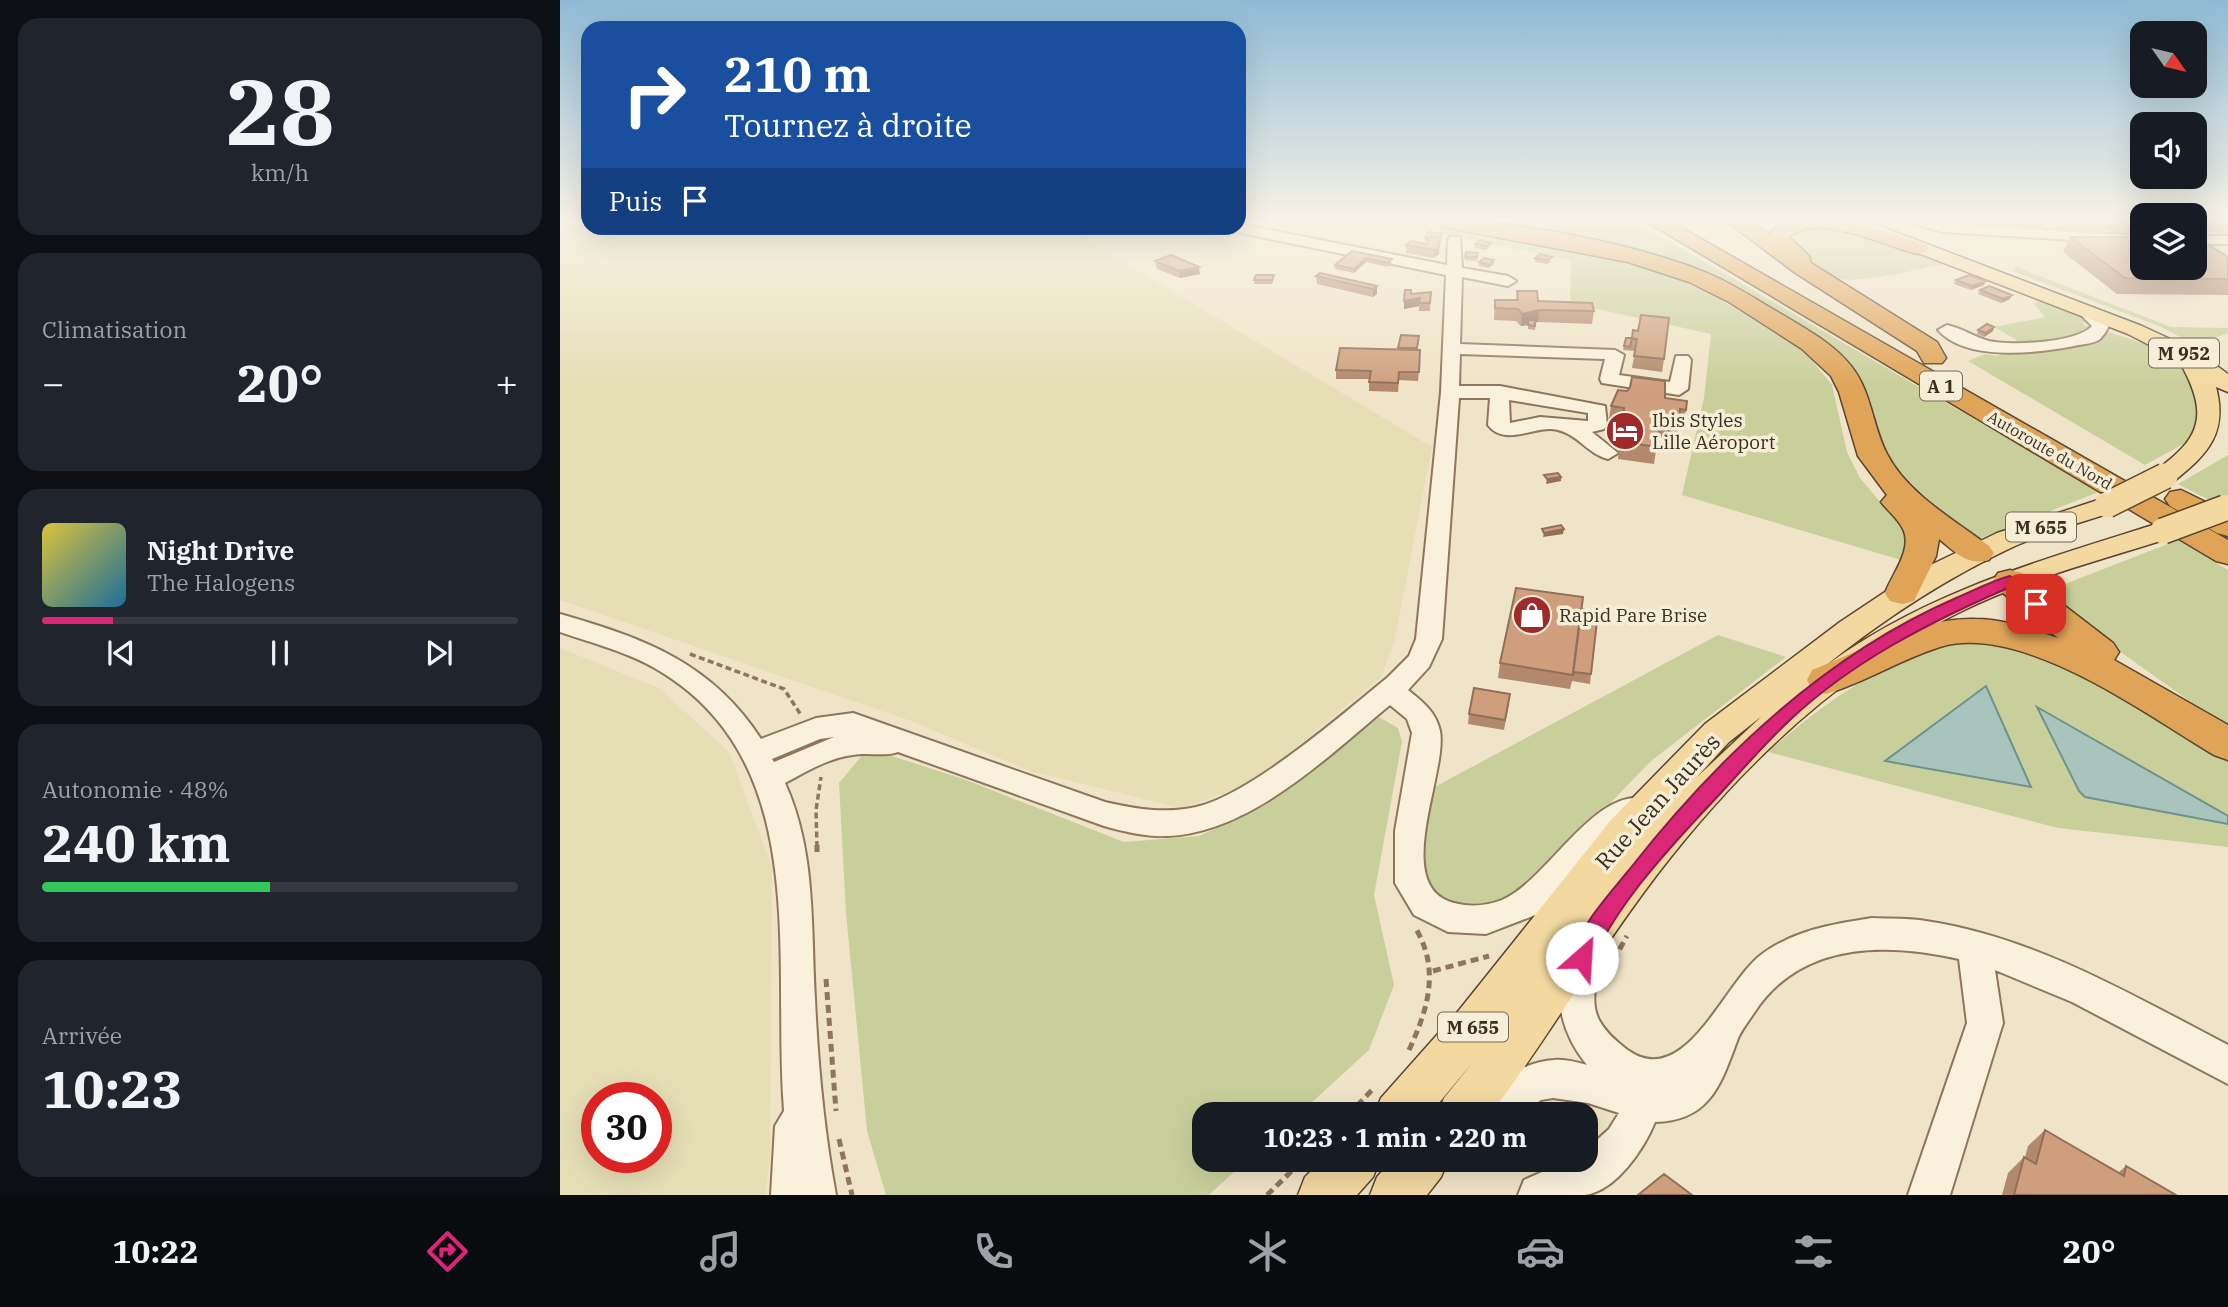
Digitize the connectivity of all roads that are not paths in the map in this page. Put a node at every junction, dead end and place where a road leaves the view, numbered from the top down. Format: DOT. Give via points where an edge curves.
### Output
graph roads {
  1 [pos="1454,276"];
  2 [pos="1476,276"];
  3 [pos="1692,276"];
  4 [pos="1749,276"];
  5 [pos="1785,276"];
  6 [pos="1815,276"];
  7 [pos="1992,276"];
  8 [pos="2030,276"];
  9 [pos="1508,281"];
  10 [pos="2084,310"];
  11 [pos="1947,330"];
  12 [pos="2135,330"];
  13 [pos="1452,349"];
  14 [pos="1933,358"];
  15 [pos="1682,360"];
  16 [pos="2228,368"];
  17 [pos="2228,385"];
  18 [pos="1450,392"];
  19 [pos="1500,392"];
  20 [pos="1577,430"];
  21 [pos="2228,446"];
  22 [pos="1608,453"];
  23 [pos="2165,476"];
  24 [pos="1888,477"];
  25 [pos="2107,505"];
  26 [pos="2227,514"];
  27 [pos="1977,553"];
  28 [pos="2228,554"];
  29 [pos="2010,581"];
  30 [pos="1902,593"];
  31 [pos="560,623"];
  32 [pos="1826,680"];
  33 [pos="1391,690"];
  34 [pos="2228,734"];
  35 [pos="2228,744"];
  36 [pos="921,751"];
  37 [pos="761,766"];
  38 [pos="1644,808"];
  39 [pos="1588,939"];
  40 [pos="1975,946"];
  41 [pos="799,1056"];
  42 [pos="2228,1065"];
  43 [pos="1649,1090"];
  44 [pos="1390,1097"];
  45 [pos="1470,1102"];
  46 [pos="1506,1102"];
  47 [pos="1345,1172"];
  48 [pos="1414,1172"];
  49 [pos="792,1195"];
  50 [pos="815,1195"];
  51 [pos="1323,1195"];
  52 [pos="1395,1195"];
  53 [pos="1539,1195"];
  54 [pos="1929,1195"];
  1 -- 13 [label="street"];
  2 -- 9 [label="street"];
  3 -- 24 [label="highway" via="1811,344 1843,373 1857,402 1867,444"];
  4 -- 28 [label="highway, Autoroute du Nord / A 1"];
  5 -- 14 [label="highway, Autoroute du Nord / A 1"];
  6 -- 14 [label="highway" via="1928,347"];
  7 -- 10 [label="main road, M 952"];
  8 -- 16 [label="main road, M 952"];
  10 -- 11 [label="street" via="2101,326 2092,337 2019,350 1984,347"];
  10 -- 12 [label="main road, M 952"];
  12 -- 17 [label="main road, M 952" via="2190,357"];
  12 -- 23 [label="main road" via="2187,361 2215,397 2213,436"];
  13 -- 15 [label="street" via="1615,355 1609,379 1679,389"];
  13 -- 18 [label="street"];
  14 -- 26 [label="highway, Autoroute du Nord / A 1"];
  18 -- 19 [label="street"];
  18 -- 33 [label="street" via="1430,639 1420,660"];
  19 -- 20 [label="street" via="1497,420 1505,429 1528,429 1545,422"];
  19 -- 20 [label="street" via="1547,396 1598,410 1597,425"];
  20 -- 22 [label="street"];
  21 -- 23 [label="main road, M 655"];
  23 -- 25 [label="main road, M 655, bridge"];
  24 -- 27 [label="highway"];
  24 -- 30 [label="highway" via="1883,487 1911,516 1924,544"];
  25 -- 27 [label="main road, M 655"];
  25 -- 29 [label="main road" via="2012,557 2007,572"];
  26 -- 29 [label="main road, M 655, bridge"];
  27 -- 29 [label="main road"];
  27 -- 30 [label="main road, Rue Jean Jaurès / M 655"];
  29 -- 32 [label="main road, Rue Jean Jaurès / M 655" via="1921,620"];
  29 -- 34 [label="highway" via="2115,663"];
  30 -- 38 [label="main road, Rue Jean Jaurès / M 655" via="1717,733"];
  31 -- 37 [label="street" via="646,653 682,673 715,702"];
  32 -- 35 [label="highway" via="1937,634 1975,631 2013,636 2084,660"];
  32 -- 39 [label="main road, Rue Jean Jaurès / M 655" via="1784,715 1701,799 1631,879"];
  33 -- 36 [label="street" via="1289,771 1240,803 1207,819 1181,824 1133,823"];
  33 -- 38 [label="street" via="1419,714 1426,733 1410,880 1417,896 1432,910 1453,919 1475,921 1524,905 1552,882 1608,821"];
  36 -- 37 [label="street" via="870,741"];
  36 -- 37 [label="street" via="853,724 816,729"];
  37 -- 41 [label="street" via="782,815 791,860"];
  38 -- 44 [label="main road, Rue Jean Jaurès / M 655" via="1476,1024"];
  39 -- 43 [label="street" via="1574,999 1586,1035"];
  39 -- 45 [label="main road, Rue Jean Jaurès / M 655"];
  40 -- 42 [label="street" via="2058,979"];
  40 -- 43 [label="street" via="1914,933 1875,932 1793,953 1750,989 1723,1032 1708,1074 1693,1091 1667,1102"];
  40 -- 54 [label="street" via="1985,1023"];
  41 -- 49 [label="street"];
  41 -- 50 [label="street"];
  43 -- 46 [label="street" via="1563,1079 1524,1088"];
  43 -- 53 [label="street" via="1623,1142 1609,1156"];
  47 -- 51 [label="main road"];
  48 -- 52 [label="main road"];
}
